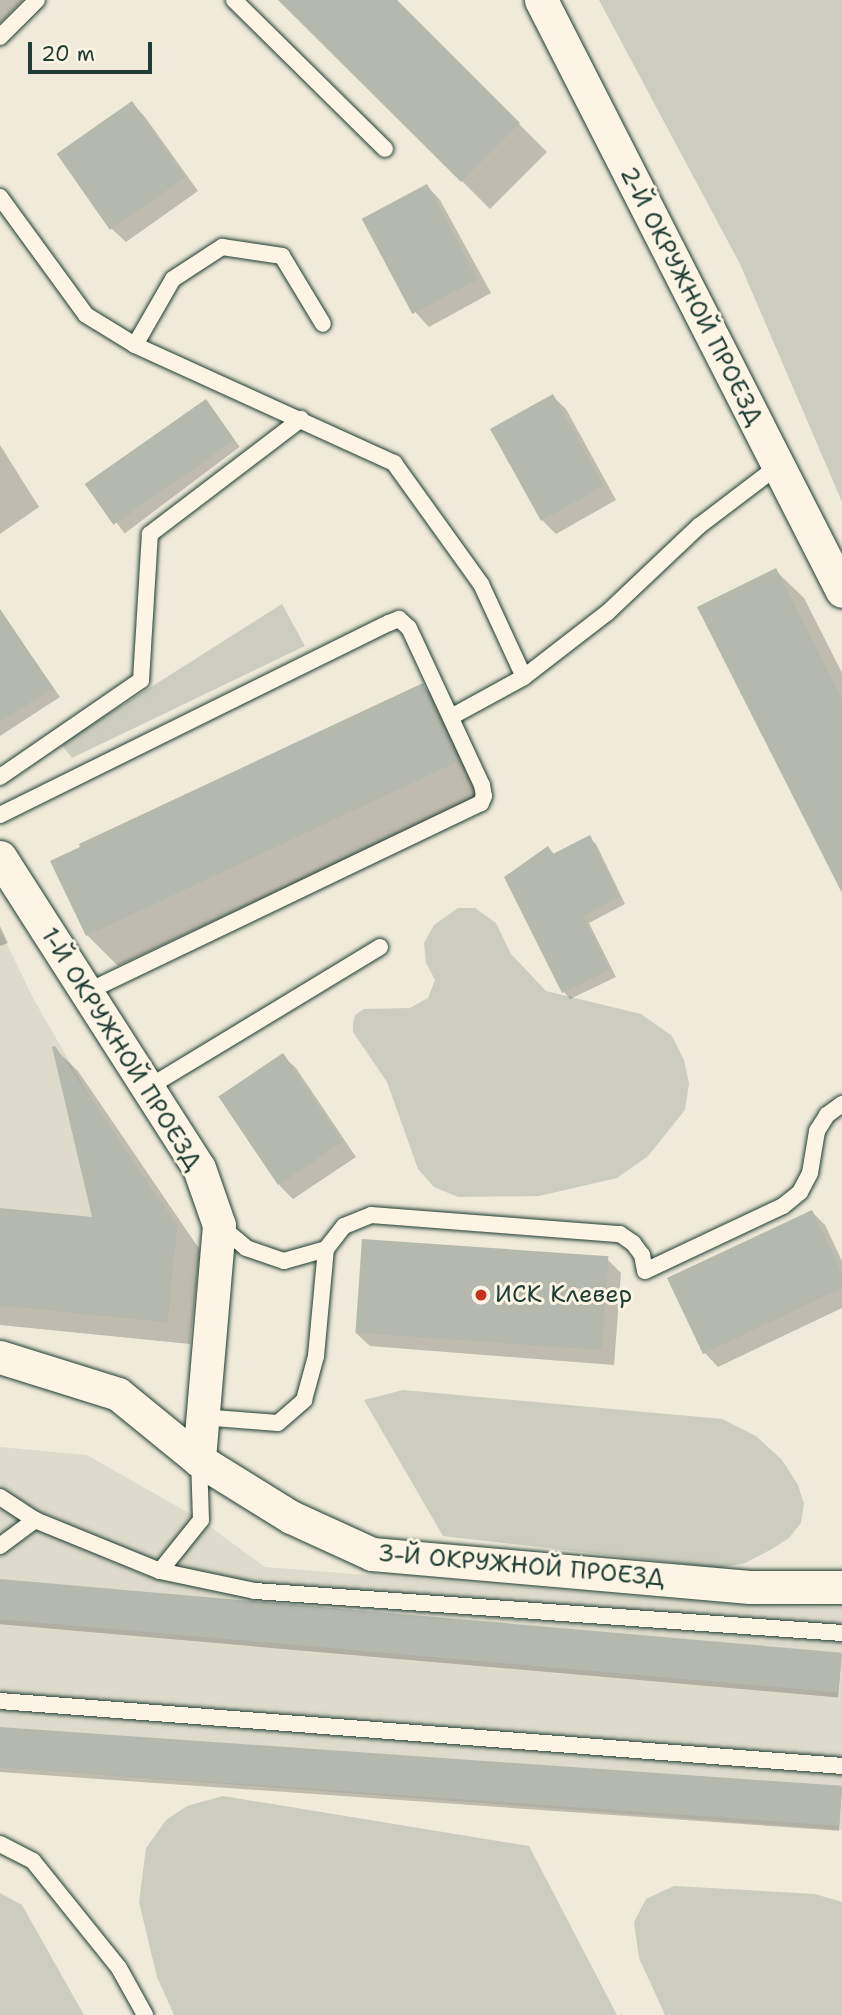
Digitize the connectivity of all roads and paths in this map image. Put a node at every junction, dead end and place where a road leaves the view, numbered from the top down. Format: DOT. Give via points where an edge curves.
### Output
graph roads {
  1 [pos="37,0"];
  2 [pos="234,0"];
  3 [pos="541,0"];
  4 [pos="0,37"];
  5 [pos="386,149"];
  6 [pos="0,197"];
  7 [pos="323,324"];
  8 [pos="135,345"];
  9 [pos="301,419"];
  10 [pos="778,467"];
  11 [pos="842,591"];
  12 [pos="524,677"];
  13 [pos="451,717"];
  14 [pos="0,777"];
  15 [pos="0,815"];
  16 [pos="0,857"];
  17 [pos="380,947"];
  18 [pos="86,993"];
  19 [pos="149,1087"];
  20 [pos="842,1104"];
  21 [pos="219,1225"];
  22 [pos="326,1249"];
  23 [pos="0,1357"];
  24 [pos="201,1417"];
  25 [pos="199,1460"];
  26 [pos="0,1497"];
  27 [pos="35,1520"];
  28 [pos="0,1546"];
  29 [pos="160,1571"];
  30 [pos="842,1587"];
  31 [pos="842,1633"];
  32 [pos="0,1702"];
  33 [pos="842,1766"];
  34 [pos="0,1844"];
  35 [pos="145,2015"];
  1 -- 4 [label="lane"];
  2 -- 5 [label="lane"];
  3 -- 10 [label="street, 2-Й ОКРУЖНОЙ ПРОЕЗД"];
  6 -- 8 [label="lane" via="86,315"];
  7 -- 8 [label="lane" via="282,256 222,247 173,279"];
  8 -- 9 [label="lane"];
  9 -- 12 [label="lane" via="394,463 481,584"];
  9 -- 14 [label="lane" via="150,534 141,680"];
  10 -- 11 [label="street, 2-Й ОКРУЖНОЙ ПРОЕЗД"];
  10 -- 12 [label="lane" via="699,526 608,612"];
  12 -- 13 [label="lane"];
  13 -- 15 [label="lane" via="409,628 398,619"];
  13 -- 18 [label="lane" via="482,785 481,803"];
  16 -- 18 [label="street, 1-Й ОКРУЖНОЙ ПРОЕЗД"];
  17 -- 19 [label="lane"];
  18 -- 19 [label="street, 1-Й ОКРУЖНОЙ ПРОЕЗД"];
  19 -- 21 [label="street, 1-Й ОКРУЖНОЙ ПРОЕЗД" via="199,1168"];
  20 -- 22 [label="lane" via="827,1115 817,1131 810,1173 800,1192 783,1206 645,1271 642,1255 620,1234 372,1215 344,1226"];
  21 -- 22 [label="lane" via="246,1248 285,1261"];
  21 -- 24 [label="street, 1-Й ОКРУЖНОЙ ПРОЕЗД"];
  22 -- 24 [label="lane" via="316,1356 304,1399 278,1423"];
  23 -- 25 [label="street, 3-Й ОКРУЖНОЙ ПРОЕЗД" via="118,1394"];
  24 -- 25 [label="street, 1-Й ОКРУЖНОЙ ПРОЕЗД"];
  25 -- 29 [label="lane" via="201,1520"];
  25 -- 30 [label="street, 3-Й ОКРУЖНОЙ ПРОЕЗД" via="291,1517 372,1554 750,1587"];
  26 -- 27 [label="lane"];
  27 -- 28 [label="lane"];
  27 -- 29 [label="lane"];
  29 -- 31 [label="lane" via="255,1591"];
  32 -- 33 [label="lane"];
  34 -- 35 [label="lane" via="33,1861 119,1968"];
}
